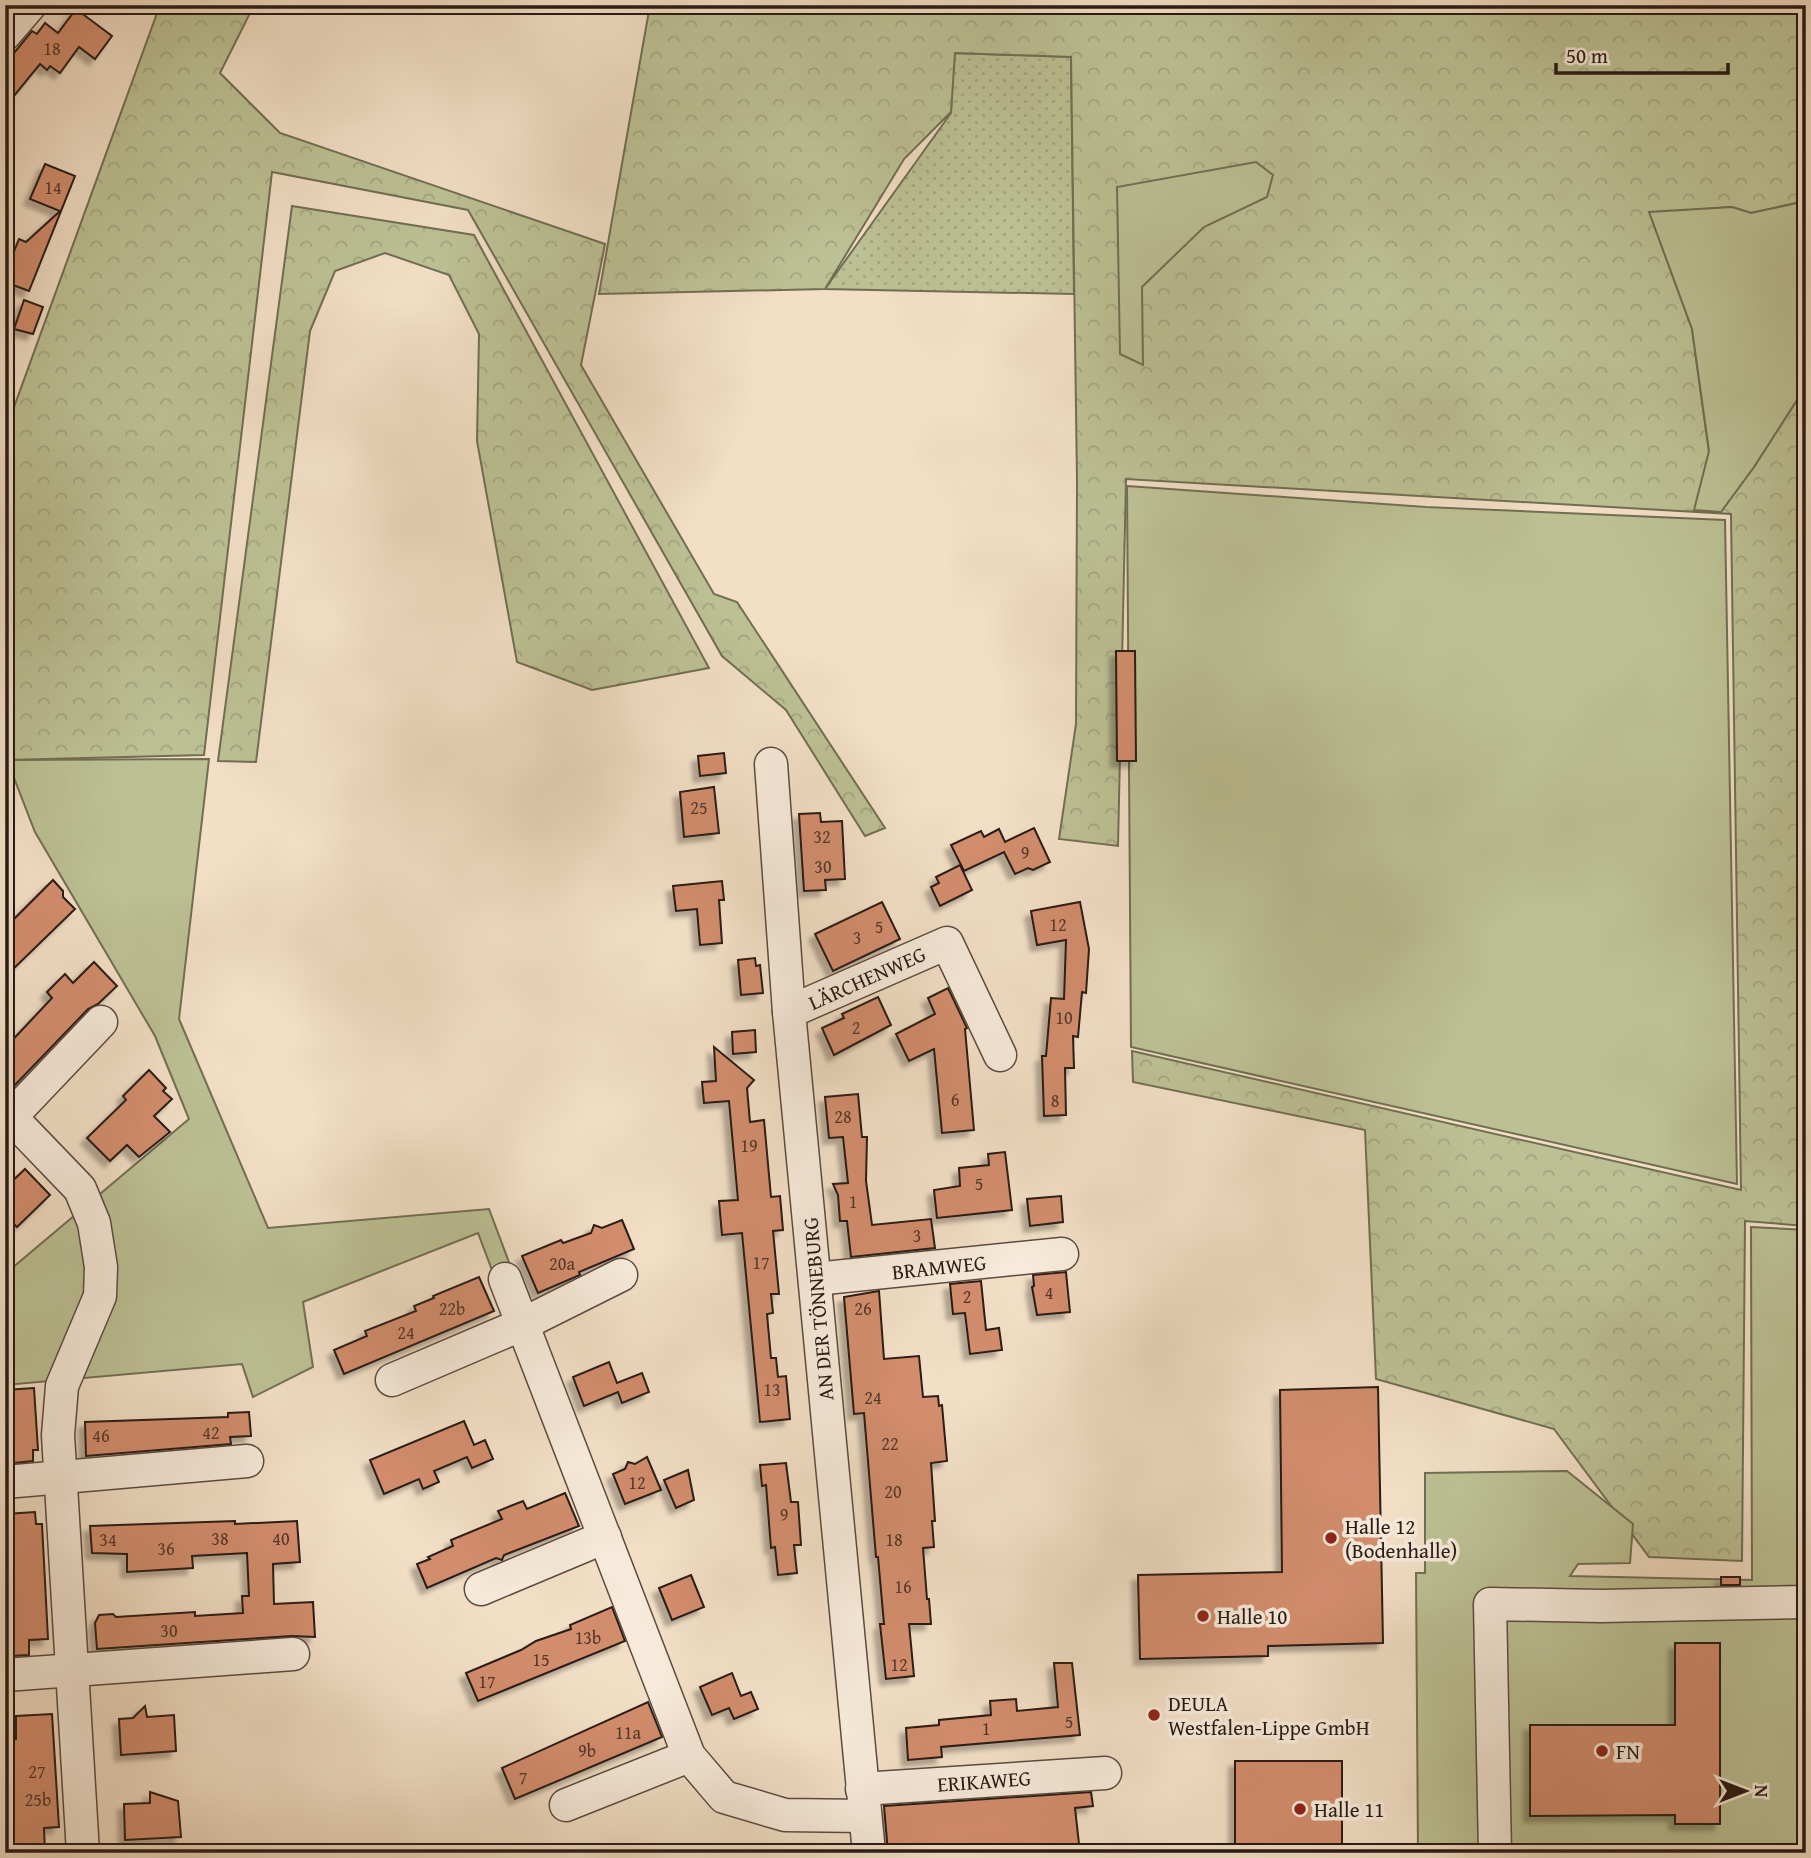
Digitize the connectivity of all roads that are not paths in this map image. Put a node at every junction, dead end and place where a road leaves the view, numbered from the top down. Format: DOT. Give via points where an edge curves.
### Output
graph roads {
  1 [pos="30,5"];
  2 [pos="5,34"];
  3 [pos="772,764"];
  4 [pos="789,1012"];
  5 [pos="101,1022"];
  6 [pos="1000,1055"];
  7 [pos="7,1117"];
  8 [pos="1062,1254"];
  9 [pos="621,1275"];
  10 [pos="505,1279"];
  11 [pos="815,1279"];
  12 [pos="523,1324"];
  13 [pos="392,1380"];
  14 [pos="247,1461"];
  15 [pos="60,1478"];
  16 [pos="5,1482"];
  17 [pos="605,1537"];
  18 [pos="481,1590"];
  19 [pos="1806,1602"];
  20 [pos="293,1654"];
  21 [pos="72,1671"];
  22 [pos="5,1675"];
  23 [pos="690,1756"];
  24 [pos="1105,1773"];
  25 [pos="864,1803"];
  26 [pos="566,1805"];
  27 [pos="83,1853"];
  28 [pos="869,1853"];
  29 [pos="1496,1853"];
  1 -- 2 [label="street"];
  3 -- 4 [label="street, AN DER TÖNNEBURG"];
  4 -- 6 [label="street, LÄRCHENWEG" via="947,943"];
  4 -- 11 [label="street, AN DER TÖNNEBURG"];
  5 -- 7 [label="street"];
  7 -- 15 [label="street" via="80,1189 94,1223 101,1266 100,1296 62,1386"];
  8 -- 11 [label="street, BRAMWEG"];
  9 -- 12 [label="street"];
  10 -- 12 [label="street, ERIKAWEG"];
  11 -- 25 [label="street, AN DER TÖNNEBURG"];
  12 -- 13 [label="street"];
  12 -- 17 [label="street, ERIKAWEG"];
  14 -- 15 [label="street"];
  15 -- 16 [label="street"];
  15 -- 21 [label="street"];
  17 -- 18 [label="street"];
  17 -- 23 [label="street, ERIKAWEG"];
  19 -- 29 [label="street" via="1490,1604"];
  20 -- 21 [label="street"];
  21 -- 22 [label="street"];
  21 -- 27 [label="street"];
  23 -- 25 [label="street, ERIKAWEG" via="724,1797 785,1815"];
  23 -- 26 [label="street"];
  24 -- 25 [label="street, ERIKAWEG"];
  25 -- 28 [label="street, AN DER TÖNNEBURG"];
}
